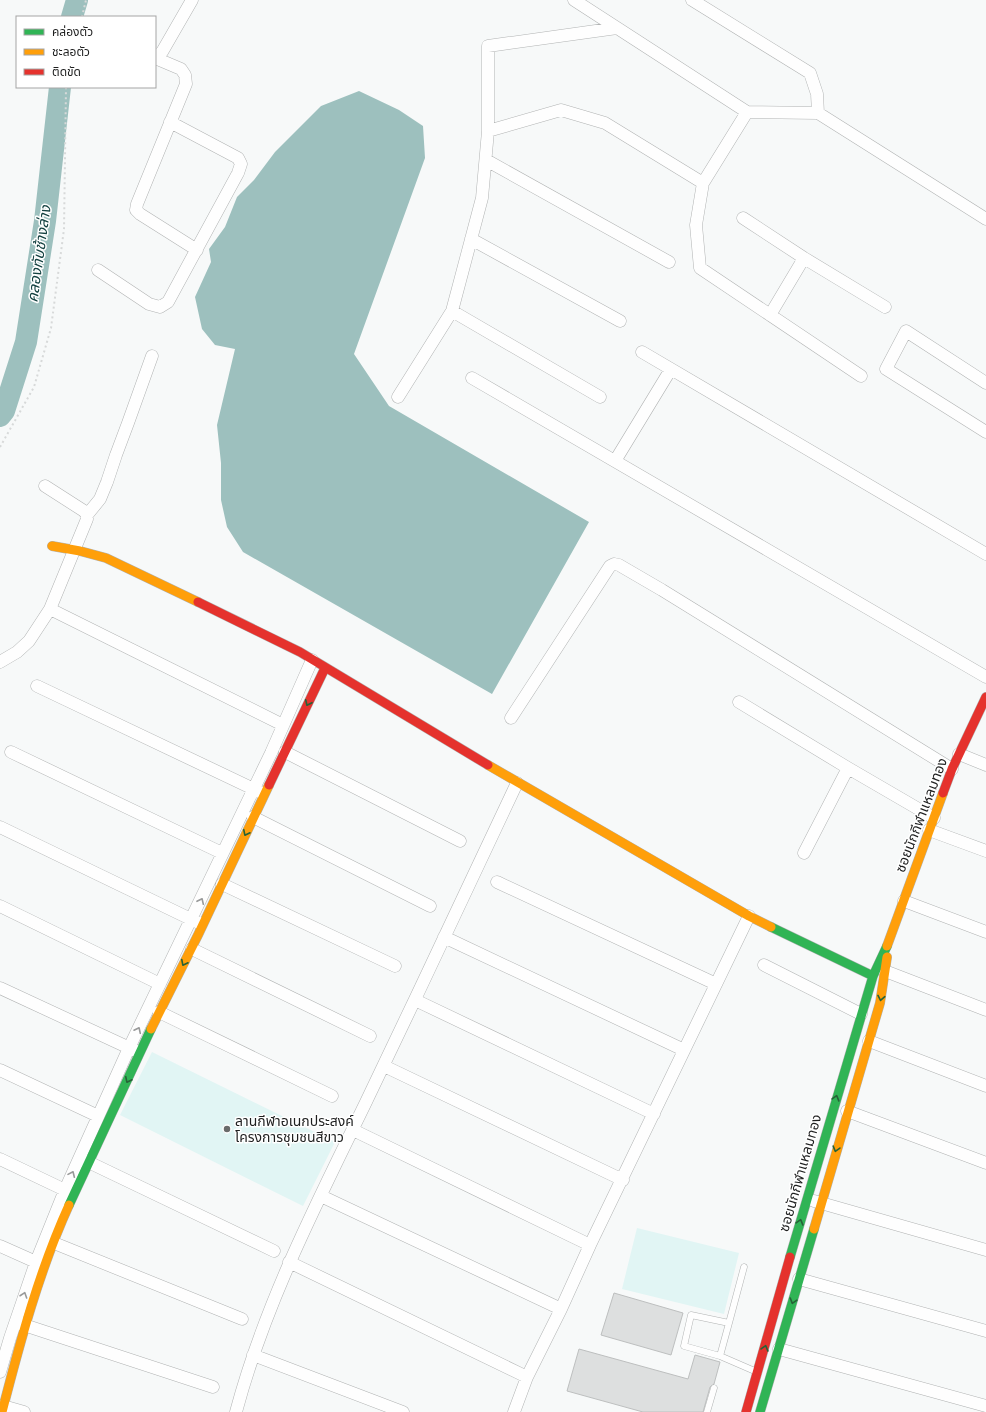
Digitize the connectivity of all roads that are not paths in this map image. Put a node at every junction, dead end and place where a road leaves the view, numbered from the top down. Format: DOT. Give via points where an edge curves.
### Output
graph roads {
  1 [pos="192,0"];
  2 [pos="574,0"];
  3 [pos="692,0"];
  4 [pos="617,28"];
  5 [pos="156,57"];
  6 [pos="156,58"];
  7 [pos="747,112"];
  8 [pos="818,113"];
  9 [pos="170,122"];
  10 [pos="488,131"];
  11 [pos="486,160"];
  12 [pos="703,183"];
  13 [pos="743,218"];
  14 [pos="986,219"];
  15 [pos="471,239"];
  16 [pos="197,250"];
  17 [pos="804,258"];
  18 [pos="669,262"];
  19 [pos="98,270"];
  20 [pos="885,307"];
  21 [pos="452,311"];
  22 [pos="770,315"];
  23 [pos="620,321"];
  24 [pos="642,352"];
  25 [pos="152,356"];
  26 [pos="671,369"];
  27 [pos="860,376"];
  28 [pos="472,378"];
  29 [pos="986,383"];
  30 [pos="398,397"];
  31 [pos="600,397"];
  32 [pos="986,432"];
  33 [pos="615,461"];
  34 [pos="45,486"];
  35 [pos="87,514"];
  36 [pos="52,546"];
  37 [pos="75,550"];
  38 [pos="986,554"];
  39 [pos="50,609"];
  40 [pos="312,660"];
  41 [pos="0,662"];
  42 [pos="325,668"];
  43 [pos="986,677"];
  44 [pos="37,686"];
  45 [pos="986,696"];
  46 [pos="739,702"];
  47 [pos="511,718"];
  48 [pos="283,724"];
  49 [pos="11,752"];
  50 [pos="285,752"];
  51 [pos="959,754"];
  52 [pos="986,765"];
  53 [pos="848,768"];
  54 [pos="952,769"];
  55 [pos="517,783"];
  56 [pos="253,789"];
  57 [pos="265,795"];
  58 [pos="254,817"];
  59 [pos="934,818"];
  60 [pos="0,827"];
  61 [pos="929,830"];
  62 [pos="460,841"];
  63 [pos="986,851"];
  64 [pos="222,853"];
  65 [pos="804,853"];
  66 [pos="497,882"];
  67 [pos="222,884"];
  68 [pos="904,901"];
  69 [pos="0,906"];
  70 [pos="430,906"];
  71 [pos="749,916"];
  72 [pos="192,919"];
  73 [pos="203,925"];
  74 [pos="986,932"];
  75 [pos="444,938"];
  76 [pos="888,945"];
  77 [pos="192,949"];
  78 [pos="764,965"];
  79 [pos="395,966"];
  80 [pos="885,971"];
  81 [pos="873,976"];
  82 [pos="160,984"];
  83 [pos="716,984"];
  84 [pos="0,988"];
  85 [pos="415,1000"];
  86 [pos="986,1010"];
  87 [pos="159,1012"];
  88 [pos="861,1014"];
  89 [pos="370,1036"];
  90 [pos="869,1041"];
  91 [pos="684,1050"];
  92 [pos="135,1051"];
  93 [pos="384,1066"];
  94 [pos="0,1070"];
  95 [pos="986,1086"];
  96 [pos="332,1096"];
  97 [pos="847,1111"];
  98 [pos="654,1114"];
  99 [pos="98,1116"];
  100 [pos="353,1130"];
  101 [pos="0,1159"];
  102 [pos="84,1160"];
  103 [pos="986,1163"];
  104 [pos="623,1180"];
  105 [pos="64,1190"];
  106 [pos="320,1196"];
  107 [pos="806,1199"];
  108 [pos="821,1203"];
  109 [pos="54,1242"];
  110 [pos="590,1245"];
  111 [pos="0,1246"];
  112 [pos="986,1250"];
  113 [pos="274,1252"];
  114 [pos="36,1262"];
  115 [pos="289,1262"];
  116 [pos="744,1267"];
  117 [pos="800,1279"];
  118 [pos="561,1309"];
  119 [pos="242,1319"];
  120 [pos="20,1323"];
  121 [pos="728,1323"];
  122 [pos="986,1331"];
  123 [pos="5,1336"];
  124 [pos="779,1349"];
  125 [pos="253,1355"];
  126 [pos="720,1356"];
  127 [pos="0,1372"];
  128 [pos="758,1373"];
  129 [pos="527,1376"];
  130 [pos="213,1387"];
  131 [pos="714,1388"];
  132 [pos="986,1406"];
  133 [pos="3,1409"];
  134 [pos="24,1412"];
  135 [pos="236,1412"];
  136 [pos="403,1412"];
  137 [pos="514,1412"];
  138 [pos="707,1412"];
  139 [pos="746,1412"];
  140 [pos="760,1412"];
  1 -- 5 [label="street" via="162,52"];
  2 -- 4 [label="street"];
  3 -- 8 [label="street" via="810,73 817,94"];
  4 -- 7 [label="street"];
  4 -- 10 [label="street" via="488,46"];
  6 -- 9 [label="street" via="181,69 185,75 186,84"];
  7 -- 8 [label="street"];
  7 -- 12 [label="street"];
  8 -- 14 [label="street"];
  9 -- 16 [label="street" via="136,210"];
  9 -- 16 [label="street" via="238,158 241,164"];
  10 -- 11 [label="street"];
  10 -- 12 [label="street" via="561,110 605,123"];
  11 -- 15 [label="street" via="482,198"];
  11 -- 18 [label="street"];
  12 -- 22 [label="street" via="696,225 700,268"];
  13 -- 17 [label="street"];
  15 -- 21 [label="street"];
  15 -- 23 [label="street"];
  16 -- 19 [label="street" via="168,302 160,307 149,304"];
  17 -- 20 [label="street"];
  17 -- 22 [label="street"];
  21 -- 30 [label="street"];
  21 -- 31 [label="street"];
  22 -- 27 [label="street"];
  24 -- 26 [label="street"];
  25 -- 35 [label="street" via="107,482 100,499"];
  26 -- 33 [label="street"];
  26 -- 38 [label="street"];
  28 -- 33 [label="street"];
  29 -- 32 [label="street" via="906,331 886,369"];
  33 -- 43 [label="street"];
  34 -- 35 [label="street"];
  35 -- 37 [label="street"];
  36 -- 37 [label="street"];
  37 -- 39 [label="street"];
  37 -- 40 [label="street" via="106,558"];
  39 -- 41 [label="street" via="29,641 18,652"];
  39 -- 48 [label="street"];
  40 -- 42 [label="street"];
  40 -- 48 [label="street"];
  42 -- 50 [label="street, one-way"];
  42 -- 55 [label="street"];
  44 -- 56 [label="street"];
  45 -- 51 [label="street, ซอยนักกีฬาแหลมทอง"];
  46 -- 53 [label="street"];
  47 -- 54 [label="street" via="610,566 614,564 662,590"];
  48 -- 56 [label="street"];
  49 -- 64 [label="street"];
  50 -- 57 [label="street"];
  50 -- 62 [label="street"];
  51 -- 52 [label="street"];
  51 -- 54 [label="street, ซอยนักกีฬาแหลมทอง"];
  53 -- 59 [label="street"];
  53 -- 65 [label="street"];
  54 -- 59 [label="street, ซอยนักกีฬาแหลมทอง"];
  55 -- 71 [label="street"];
  55 -- 75 [label="street"];
  56 -- 57 [label="street"];
  56 -- 64 [label="street"];
  57 -- 58 [label="street"];
  58 -- 67 [label="street, one-way"];
  58 -- 70 [label="street"];
  59 -- 61 [label="street, ซอยนักกีฬาแหลมทอง"];
  60 -- 72 [label="street"];
  61 -- 63 [label="street"];
  61 -- 68 [label="street, ซอยนักกีฬาแหลมทอง"];
  72 -- 64 [label="street, one-way"];
  66 -- 83 [label="street"];
  67 -- 73 [label="street"];
  67 -- 79 [label="street"];
  68 -- 74 [label="street"];
  68 -- 76 [label="street, ซอยนักกีฬาแหลมทอง"];
  69 -- 82 [label="street"];
  71 -- 81 [label="street"];
  71 -- 83 [label="street"];
  72 -- 73 [label="street"];
  72 -- 82 [label="street"];
  73 -- 77 [label="street"];
  75 -- 85 [label="street"];
  75 -- 91 [label="street"];
  76 -- 80 [label="street, ซอยนักกีฬาแหลมทอง"];
  76 -- 81 [label="street, ซอยนักกีฬาแหลมทอง"];
  77 -- 87 [label="street, one-way"];
  77 -- 89 [label="street"];
  78 -- 88 [label="street"];
  80 -- 86 [label="street"];
  80 -- 90 [label="street, ซอยนักกีฬาแหลมทอง, one-way" via="880,1003"];
  81 -- 88 [label="street, ซอยนักกีฬาแหลมทอง"];
  92 -- 82 [label="street, one-way"];
  83 -- 91 [label="street"];
  84 -- 92 [label="street"];
  85 -- 93 [label="street"];
  85 -- 98 [label="street"];
  87 -- 92 [label="street"];
  87 -- 96 [label="street"];
  107 -- 88 [label="street, ซอยนักกีฬาแหลมทอง, one-way"];
  90 -- 95 [label="street"];
  90 -- 97 [label="street, ซอยนักกีฬาแหลมทอง"];
  91 -- 98 [label="street"];
  92 -- 99 [label="street"];
  92 -- 102 [label="street, one-way"];
  93 -- 100 [label="street"];
  93 -- 104 [label="street"];
  94 -- 99 [label="street"];
  97 -- 103 [label="street"];
  97 -- 108 [label="street, ซอยนักกีฬาแหลมทอง, one-way"];
  98 -- 104 [label="street"];
  99 -- 102 [label="street"];
  100 -- 106 [label="street"];
  100 -- 110 [label="street"];
  101 -- 105 [label="street"];
  105 -- 102 [label="street, one-way"];
  102 -- 109 [label="street"];
  102 -- 113 [label="street"];
  104 -- 110 [label="street"];
  105 -- 114 [label="street"];
  106 -- 115 [label="street"];
  106 -- 118 [label="street"];
  107 -- 108 [label="street"];
  128 -- 107 [label="street, ซอยนักกีฬาแหลมทอง, one-way"];
  108 -- 112 [label="street"];
  108 -- 117 [label="street, ซอยนักกีฬาแหลมทอง"];
  109 -- 119 [label="street"];
  109 -- 120 [label="street"];
  110 -- 118 [label="street"];
  111 -- 114 [label="street"];
  120 -- 114 [label="street, one-way"];
  115 -- 125 [label="street"];
  115 -- 129 [label="street"];
  116 -- 121 [label="lane"];
  117 -- 122 [label="street"];
  117 -- 124 [label="street, ซอยนักกีฬาแหลมทอง, one-way"];
  118 -- 129 [label="street"];
  120 -- 123 [label="street"];
  120 -- 130 [label="street"];
  120 -- 133 [label="street"];
  121 -- 126 [label="lane"];
  121 -- 126 [label="lane" via="691,1315 684,1346"];
  123 -- 127 [label="street"];
  124 -- 132 [label="street"];
  124 -- 140 [label="street, ซอยนักกีฬาแหลมทอง"];
  125 -- 135 [label="street"];
  125 -- 136 [label="street"];
  126 -- 128 [label="lane"];
  128 -- 139 [label="street, ซอยนักกีฬาแหลมทอง"];
  129 -- 137 [label="street"];
  131 -- 138 [label="lane"];
  133 -- 134 [label="street"];
}
